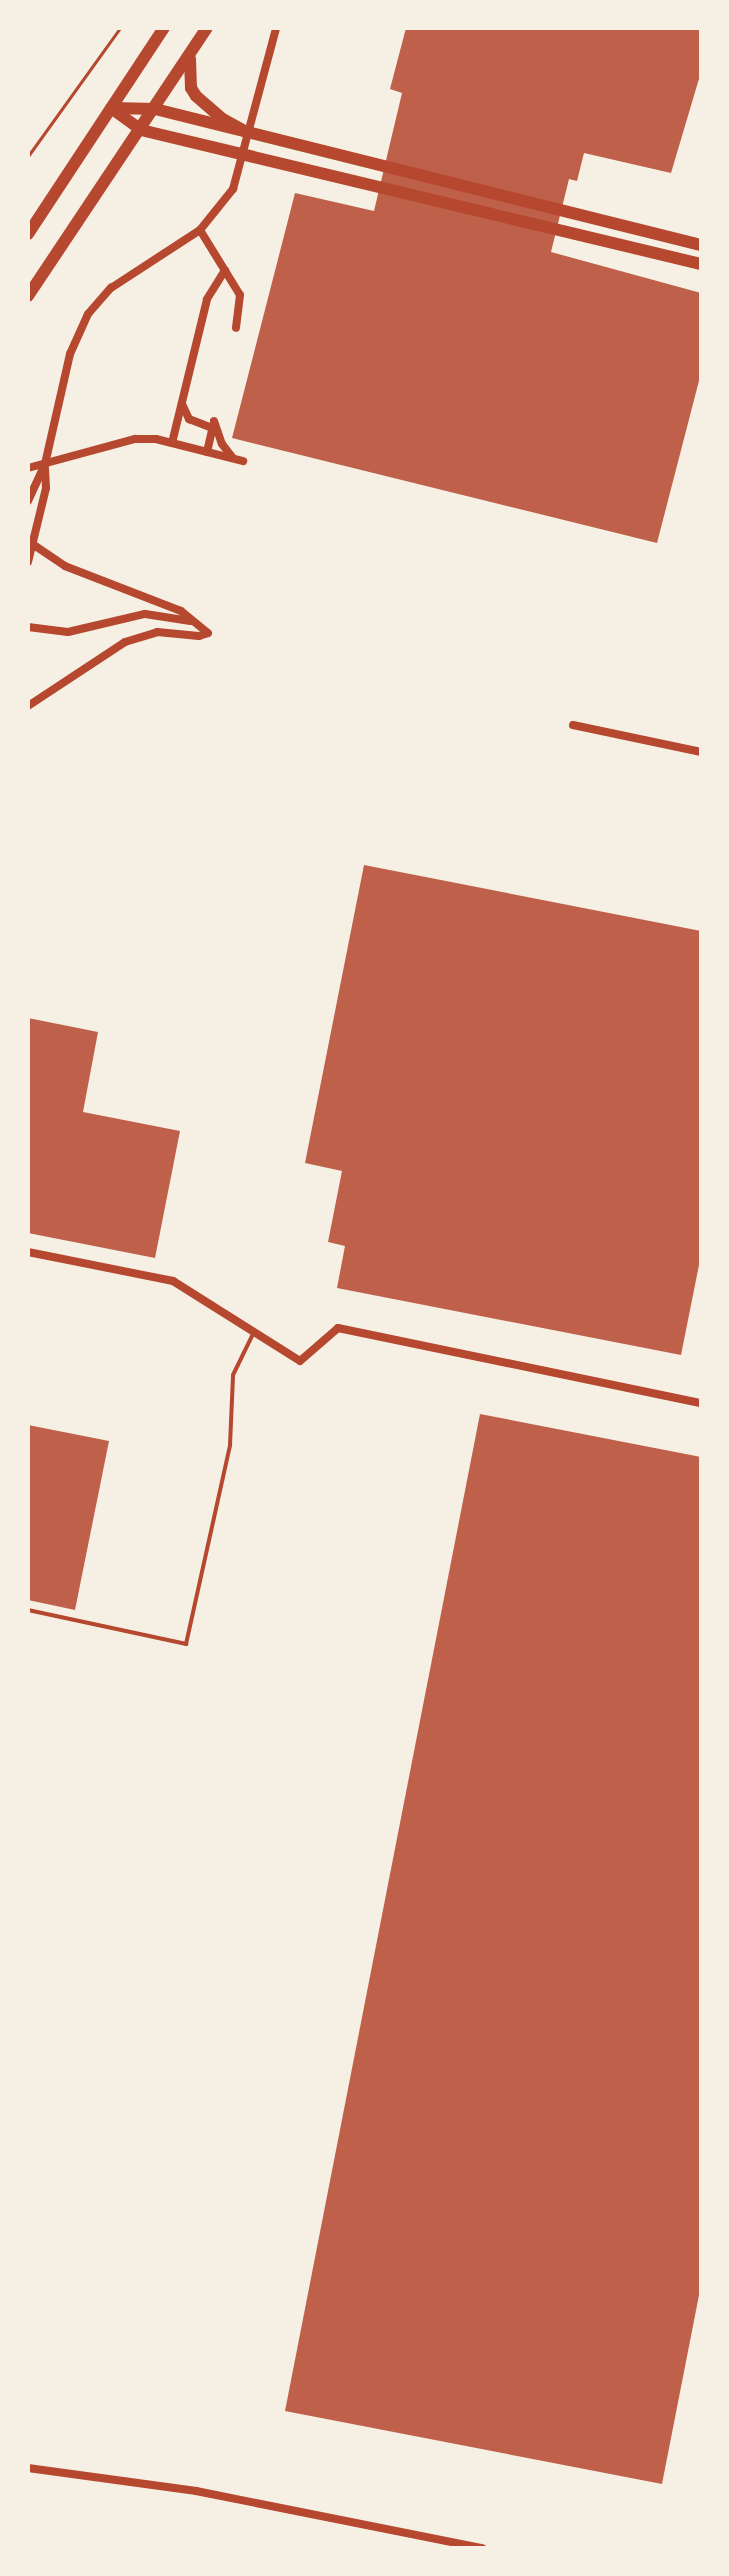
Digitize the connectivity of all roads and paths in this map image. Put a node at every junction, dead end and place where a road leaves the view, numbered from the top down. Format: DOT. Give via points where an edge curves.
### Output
graph roads {
  1 [pos="120,28"];
  2 [pos="164,28"];
  3 [pos="207,28"];
  4 [pos="276,28"];
  5 [pos="191,55"];
  6 [pos="111,108"];
  7 [pos="155,109"];
  8 [pos="141,130"];
  9 [pos="246,132"];
  10 [pos="28,156"];
  11 [pos="200,230"];
  12 [pos="28,234"];
  13 [pos="701,245"];
  14 [pos="701,264"];
  15 [pos="225,270"];
  16 [pos="28,296"];
  17 [pos="236,328"];
  18 [pos="182,403"];
  19 [pos="213,425"];
  20 [pos="172,443"];
  21 [pos="207,452"];
  22 [pos="45,464"];
  23 [pos="28,468"];
  24 [pos="28,501"];
  25 [pos="32,544"];
  26 [pos="28,562"];
  27 [pos="202,626"];
  28 [pos="28,627"];
  29 [pos="28,706"];
  30 [pos="573,725"];
  31 [pos="701,752"];
  32 [pos="28,1252"];
  33 [pos="254,1332"];
  34 [pos="701,1403"];
  35 [pos="28,1610"];
  36 [pos="28,2468"];
  37 [pos="482,2548"];
  1 -- 10 [label="path"];
  2 -- 6 [label="main road"];
  3 -- 5 [label="main road"];
  4 -- 11 [label="street" via="239,176"];
  5 -- 7 [label="main road"];
  5 -- 9 [label="main road" via="196,96"];
  6 -- 7 [label="main road"];
  6 -- 8 [label="main road"];
  6 -- 12 [label="main road"];
  7 -- 8 [label="main road"];
  7 -- 9 [label="main road"];
  8 -- 14 [label="main road"];
  8 -- 16 [label="main road"];
  9 -- 13 [label="main road"];
  11 -- 15 [label="street"];
  11 -- 22 [label="street" via="111,288 88,314 70,354"];
  15 -- 17 [label="street" via="240,295"];
  15 -- 18 [label="street" via="207,299"];
  18 -- 19 [label="street" via="189,419"];
  18 -- 20 [label="street"];
  19 -- 21 [label="street"];
  19 -- 21 [label="street" via="222,444 238,459"];
  20 -- 21 [label="street"];
  20 -- 22 [label="street" via="135,439"];
  22 -- 23 [label="street"];
  22 -- 24 [label="street"];
  22 -- 25 [label="street" via="46,488"];
  25 -- 26 [label="street"];
  25 -- 27 [label="street" via="65,566 181,611"];
  27 -- 28 [label="street" via="145,614 68,632"];
  27 -- 29 [label="street" via="208,633 157,632 125,642"];
  30 -- 31 [label="street"];
  32 -- 33 [label="street" via="173,1281"];
  33 -- 34 [label="street" via="300,1361 338,1328"];
  33 -- 35 [label="lane" via="233,1375 230,1445 186,1644"];
  36 -- 37 [label="street" via="196,2491"];
}
